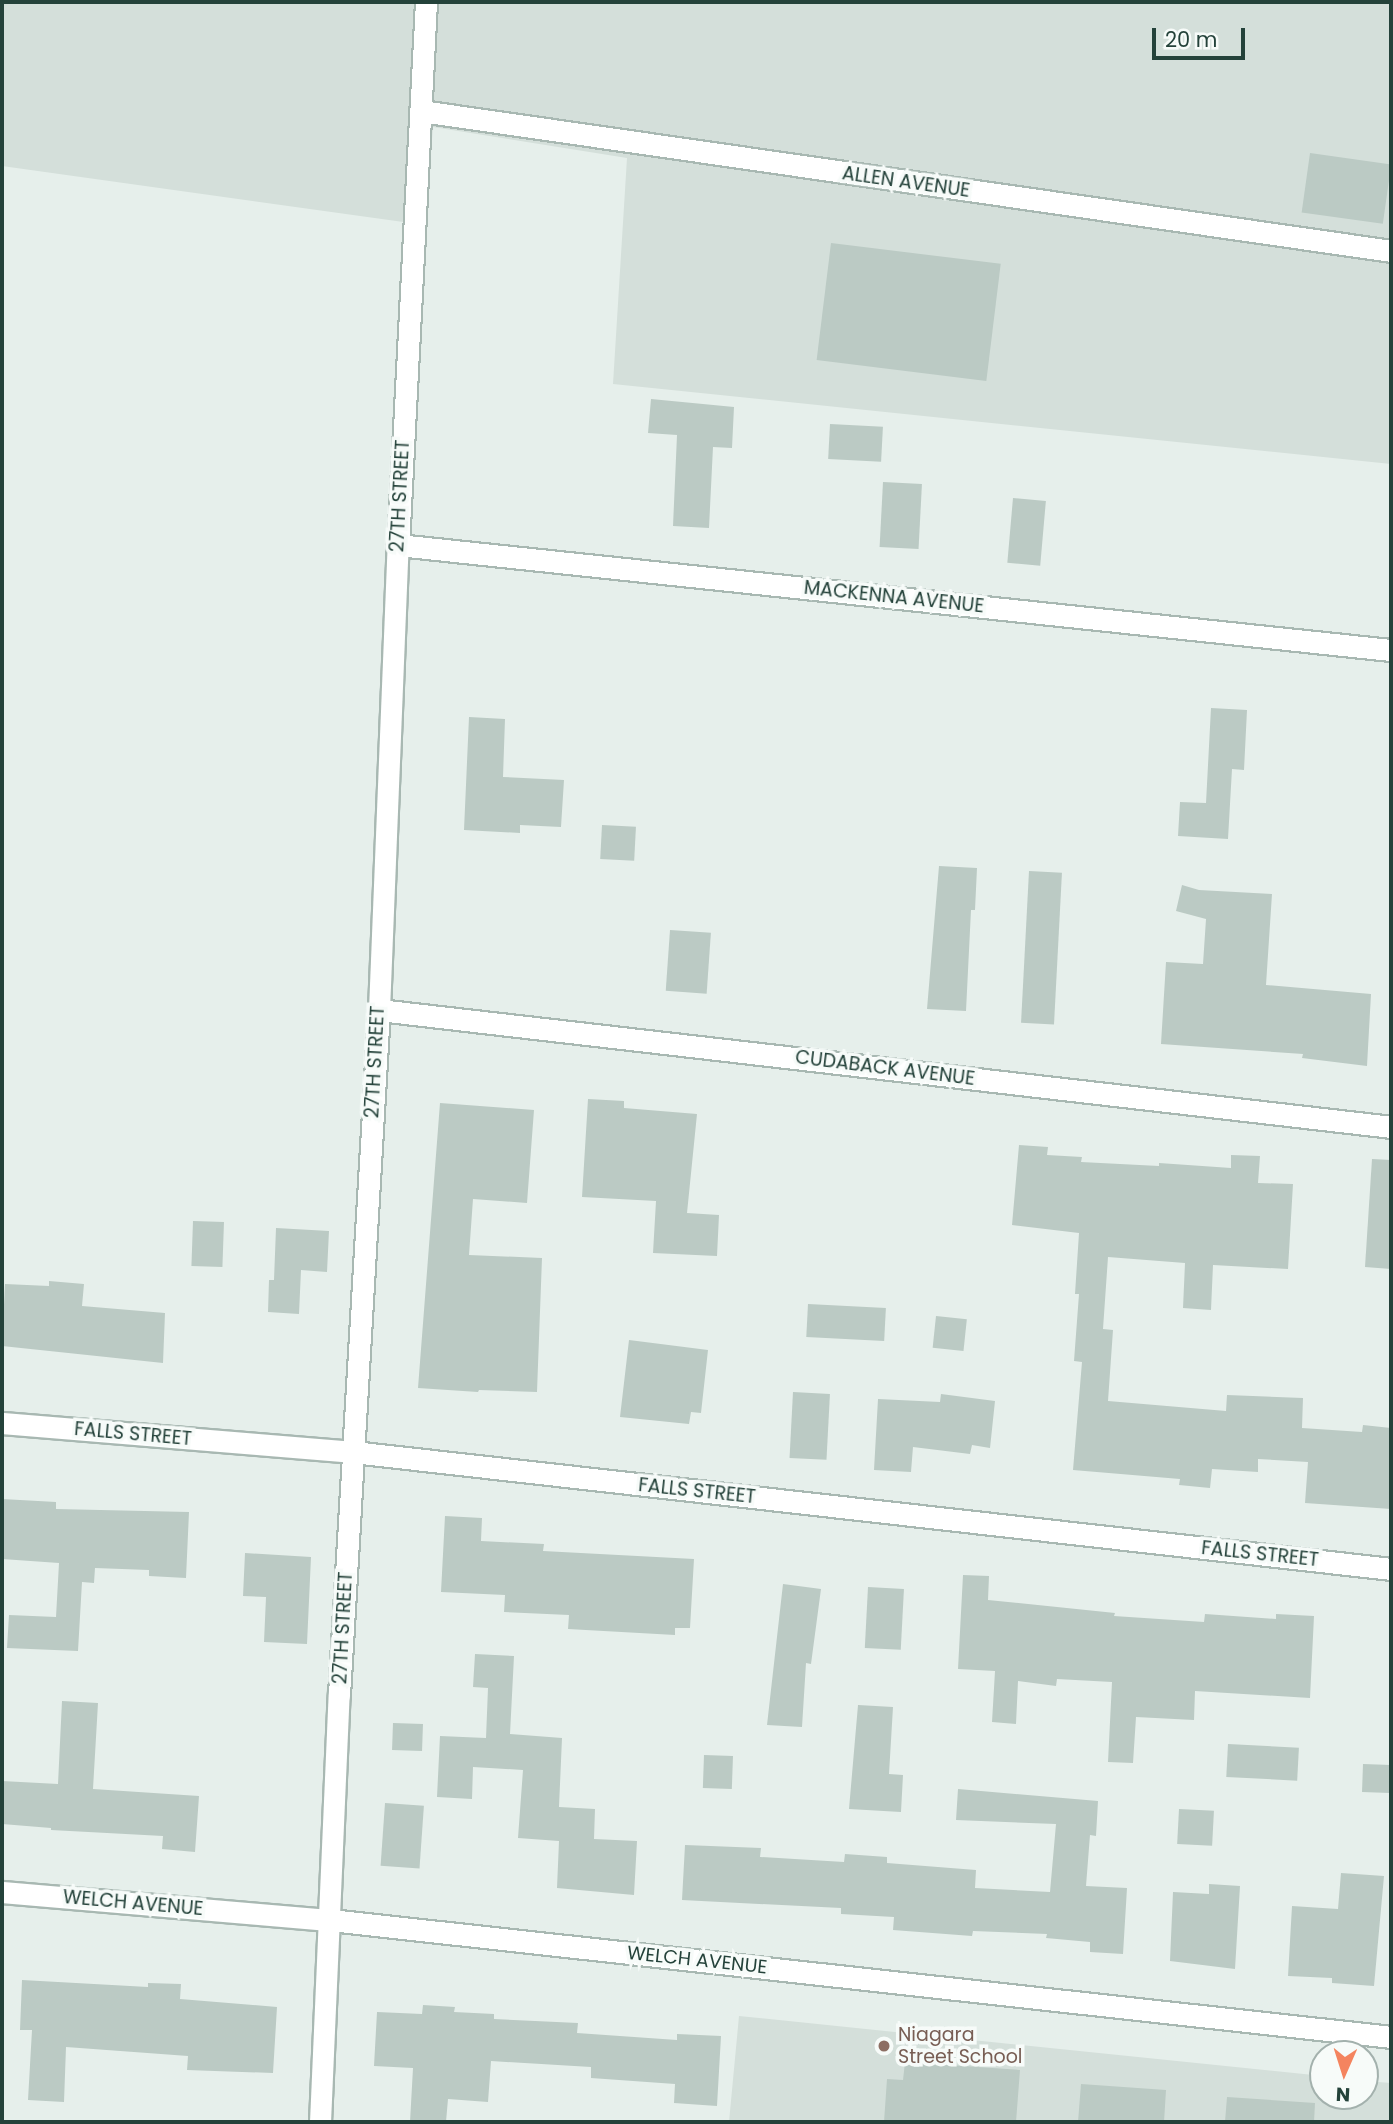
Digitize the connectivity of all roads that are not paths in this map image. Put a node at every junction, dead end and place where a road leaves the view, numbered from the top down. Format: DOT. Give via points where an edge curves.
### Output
graph roads {
  1 [pos="426,2"];
  2 [pos="421,111"];
  3 [pos="1391,251"];
  4 [pos="398,545"];
  5 [pos="1391,650"];
  6 [pos="379,1010"];
  7 [pos="1391,1127"];
  8 [pos="2,1423"];
  9 [pos="353,1452"];
  10 [pos="1391,1569"];
  11 [pos="2,1892"];
  12 [pos="330,1920"];
  13 [pos="1391,2037"];
  14 [pos="320,2122"];
  1 -- 2 [label="street, 27TH STREET"];
  2 -- 3 [label="street, ALLEN AVENUE"];
  2 -- 4 [label="street, 27TH STREET"];
  4 -- 5 [label="street, MACKENNA AVENUE"];
  4 -- 6 [label="street, 27TH STREET"];
  6 -- 7 [label="street, CUDABACK AVENUE"];
  6 -- 9 [label="street, 27TH STREET"];
  8 -- 9 [label="street, FALLS STREET"];
  9 -- 10 [label="street, FALLS STREET"];
  9 -- 12 [label="street, 27TH STREET"];
  11 -- 12 [label="street, WELCH AVENUE"];
  12 -- 13 [label="street, WELCH AVENUE"];
  12 -- 14 [label="street, 27TH STREET"];
}
